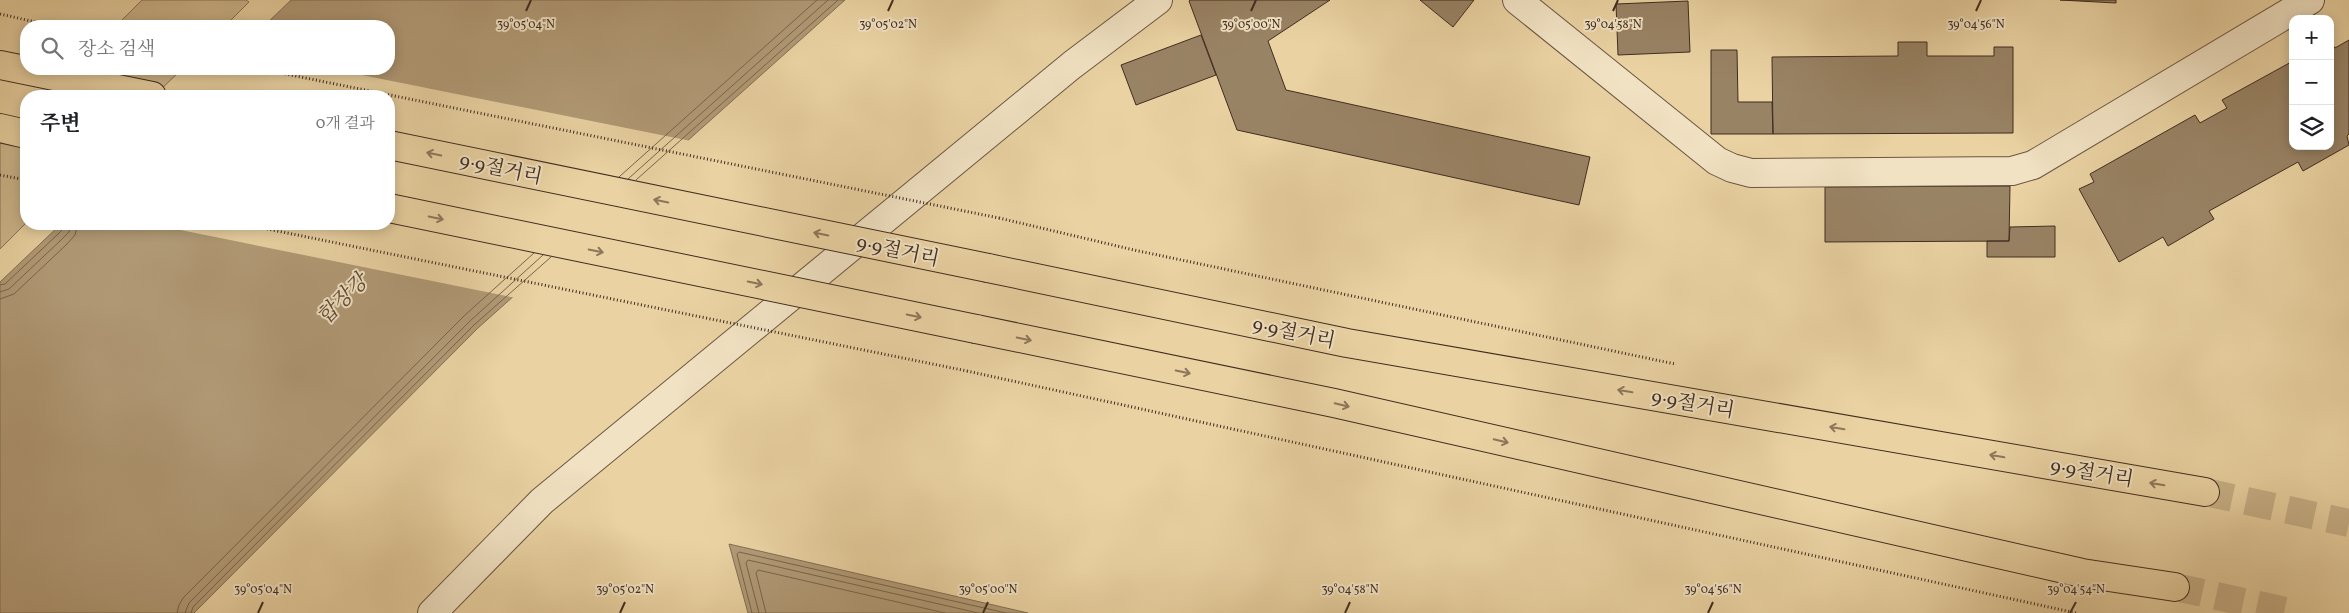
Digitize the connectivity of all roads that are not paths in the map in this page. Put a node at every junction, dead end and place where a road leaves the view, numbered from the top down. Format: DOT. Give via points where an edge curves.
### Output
graph roads {
  1 [pos="1158,0"];
  2 [pos="1517,0"];
  3 [pos="2310,0"];
  4 [pos="0,65"];
  5 [pos="20,69"];
  6 [pos="49,75"];
  7 [pos="123,90"];
  8 [pos="0,128"];
  9 [pos="20,133"];
  10 [pos="395,146"];
  11 [pos="395,209"];
  12 [pos="2205,492"];
  13 [pos="2175,588"];
  14 [pos="432,613"];
  1 -- 14 [label="street" via="1072,65 542,501"];
  2 -- 3 [label="street" via="1717,161 1751,173 2012,171 2033,165"];
  4 -- 5 [label="highway"];
  6 -- 7 [label="highway"];
  8 -- 9 [label="highway"];
  12 -- 10 [label="highway, 9·9절거리, one-way, bridge" via="1347,343"];
  11 -- 13 [label="highway, one-way, bridge" via="1334,403 2082,573"];
}
